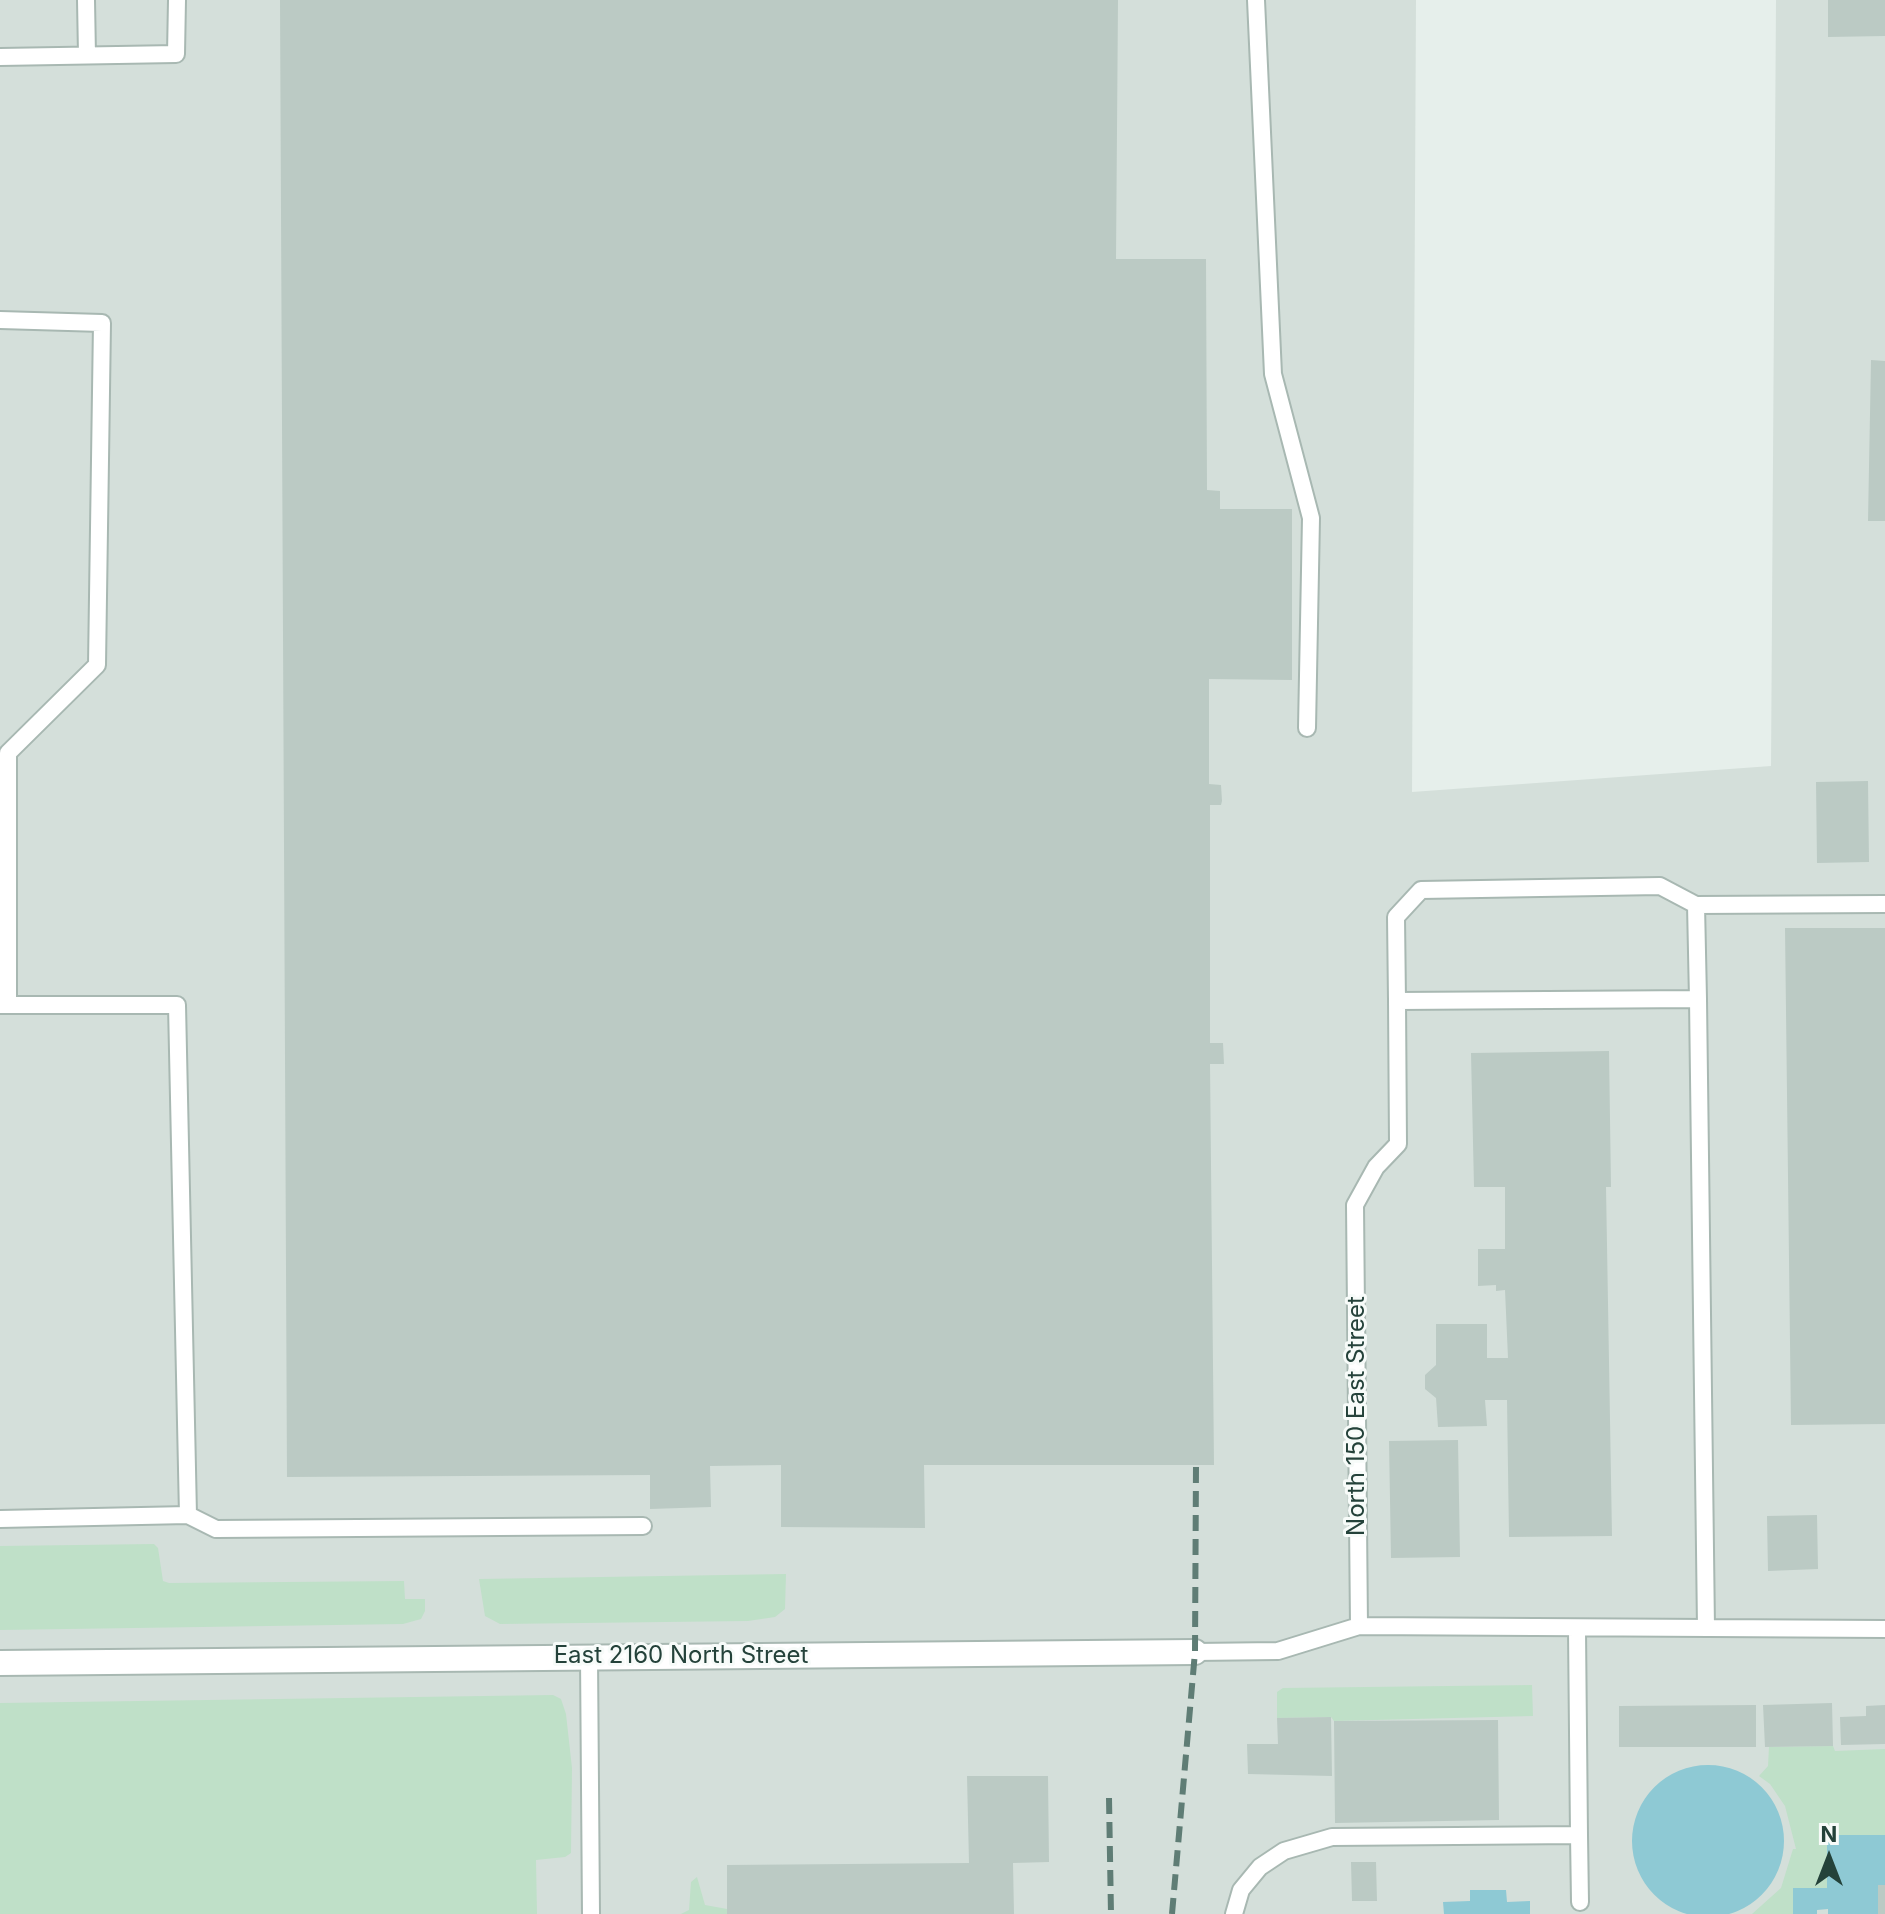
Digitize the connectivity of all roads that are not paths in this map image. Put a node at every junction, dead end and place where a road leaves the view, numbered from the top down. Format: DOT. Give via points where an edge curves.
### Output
graph roads {
  1 [pos="86,0"];
  2 [pos="177,0"];
  3 [pos="1256,0"];
  4 [pos="87,55"];
  5 [pos="0,57"];
  6 [pos="0,320"];
  7 [pos="1307,728"];
  8 [pos="1885,904"];
  9 [pos="1696,905"];
  10 [pos="1698,999"];
  11 [pos="1397,1001"];
  12 [pos="4,1005"];
  13 [pos="188,1515"];
  14 [pos="0,1519"];
  15 [pos="643,1526"];
  16 [pos="1359,1626"];
  17 [pos="1706,1628"];
  18 [pos="1885,1629"];
  19 [pos="1577,1630"];
  20 [pos="1195,1652"];
  21 [pos="589,1657"];
  22 [pos="0,1663"];
  23 [pos="1579,1835"];
  24 [pos="1580,1902"];
  25 [pos="591,1914"];
  26 [pos="1234,1914"];
  1 -- 4 [label="lane"];
  2 -- 4 [label="lane" via="176,54"];
  3 -- 7 [label="lane" via="1273,374 1311,518"];
  4 -- 5 [label="lane"];
  6 -- 12 [label="lane" via="102,323 97,665 8,753"];
  8 -- 9 [label="lane"];
  9 -- 10 [label="lane"];
  9 -- 11 [label="lane" via="1660,886 1421,890 1396,917"];
  10 -- 11 [label="lane"];
  10 -- 17 [label="lane"];
  11 -- 16 [label="lane, North 150 East Street" via="1398,1144 1376,1167 1355,1205"];
  12 -- 13 [label="lane" via="177,1005"];
  13 -- 14 [label="lane"];
  13 -- 15 [label="lane" via="216,1529"];
  16 -- 19 [label="lane, East 2160 North Street"];
  16 -- 20 [label="lane, East 2160 North Street" via="1278,1651"];
  17 -- 18 [label="lane, East 2160 North Street"];
  17 -- 19 [label="lane, East 2160 North Street"];
  19 -- 23 [label="lane"];
  20 -- 21 [label="street, East 2160 North Street"];
  21 -- 22 [label="street, East 2160 North Street"];
  21 -- 25 [label="lane"];
  23 -- 24 [label="lane"];
  23 -- 26 [label="lane" via="1332,1837 1284,1851 1260,1867 1241,1890"];
}
